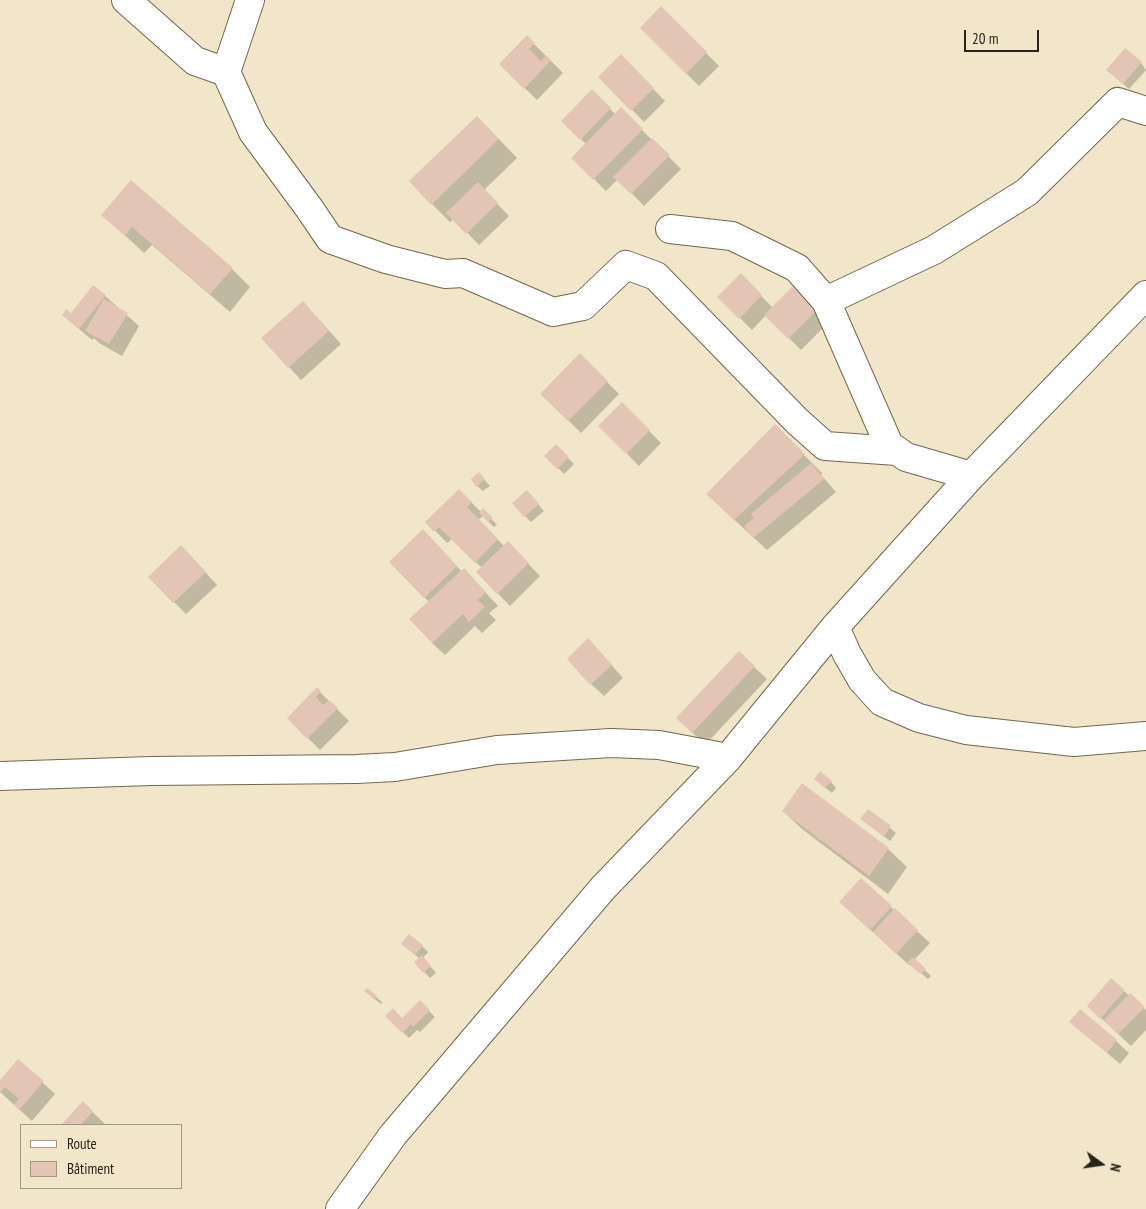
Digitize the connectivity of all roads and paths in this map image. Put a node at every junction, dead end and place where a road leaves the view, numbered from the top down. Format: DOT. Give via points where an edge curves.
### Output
graph roads {
  1 [pos="126,0"];
  2 [pos="250,0"];
  3 [pos="226,72"];
  4 [pos="1146,111"];
  5 [pos="670,229"];
  6 [pos="1146,295"];
  7 [pos="826,301"];
  8 [pos="897,451"];
  9 [pos="971,476"];
  10 [pos="836,627"];
  11 [pos="1146,736"];
  12 [pos="728,758"];
  13 [pos="0,776"];
  14 [pos="340,1209"];
  1 -- 3 [label="street" via="195,61"];
  2 -- 3 [label="street"];
  3 -- 8 [label="street" via="253,132 330,239 386,259 445,274 463,274 553,312 583,306 626,266 656,276 825,446"];
  4 -- 7 [label="street" via="1118,102 1027,192 934,250"];
  5 -- 7 [label="street" via="732,236 797,268"];
  6 -- 9 [label="street"];
  7 -- 8 [label="street" via="889,445"];
  8 -- 9 [label="street" via="906,457"];
  9 -- 10 [label="street"];
  10 -- 11 [label="street" via="862,680 882,702 918,718 966,730 1074,742"];
  10 -- 12 [label="street"];
  12 -- 13 [label="street" via="659,745 611,744 497,750 395,767"];
  12 -- 14 [label="street" via="603,888 393,1135"];
}
